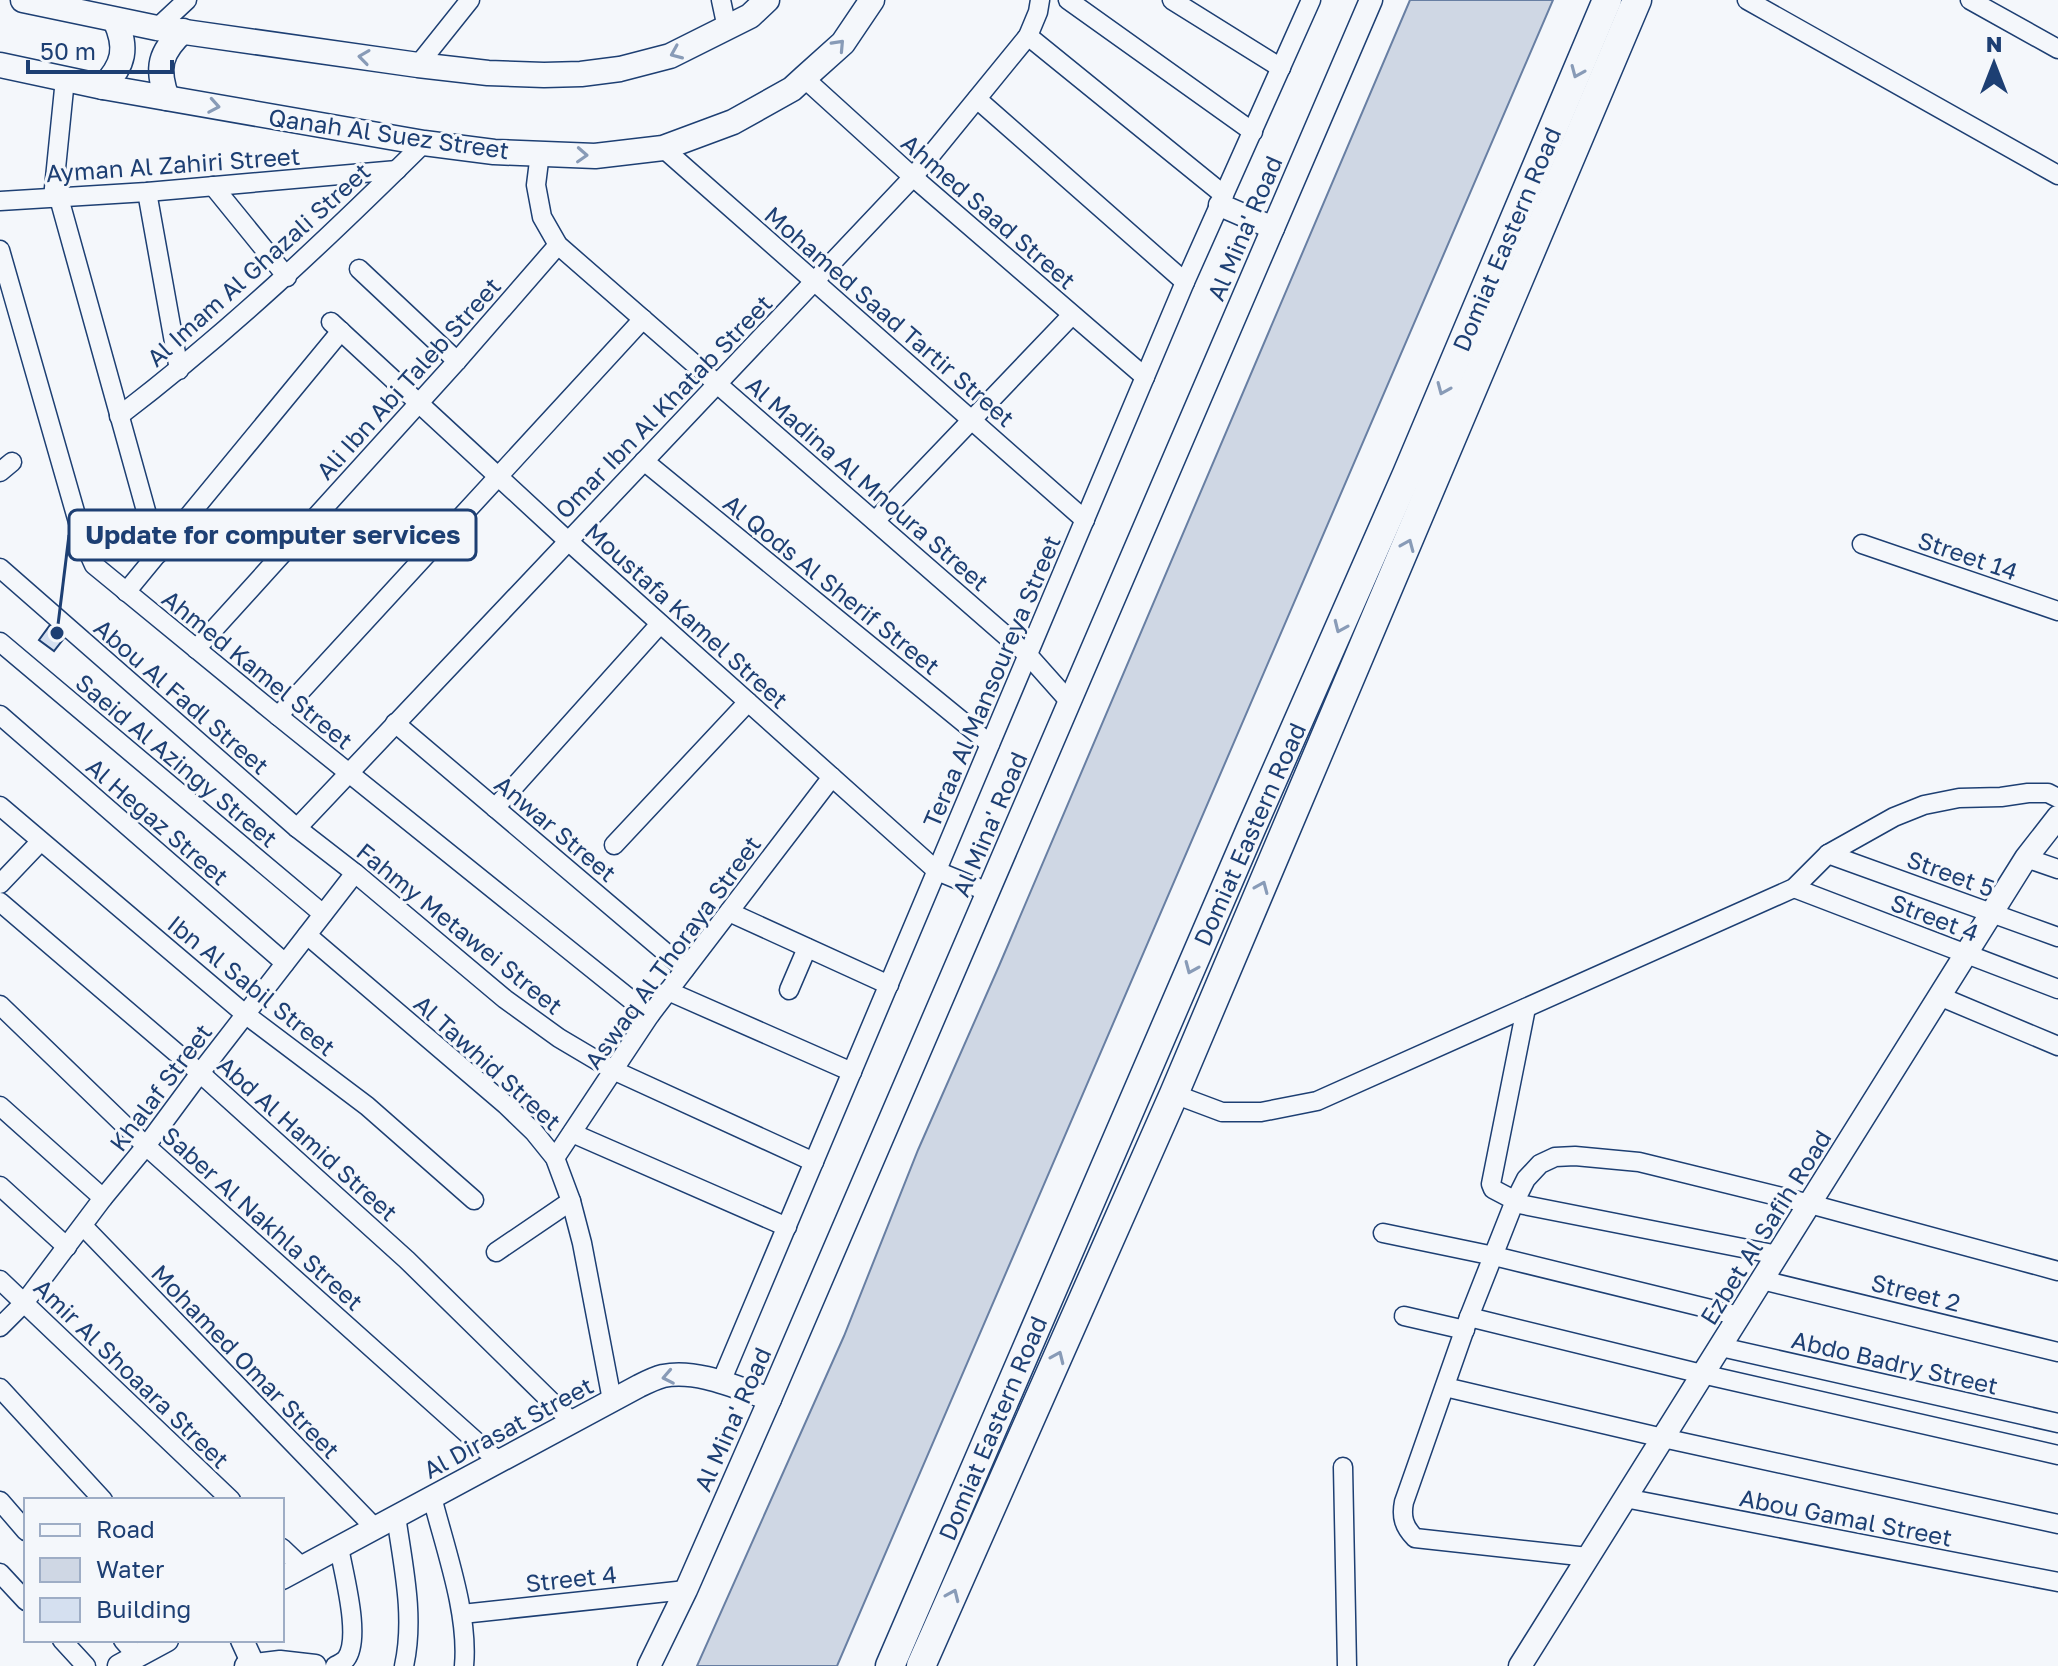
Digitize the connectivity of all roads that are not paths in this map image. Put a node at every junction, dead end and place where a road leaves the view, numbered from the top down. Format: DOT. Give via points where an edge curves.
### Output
graph roads {
  1 [pos="23,0"];
  2 [pos="187,0"];
  3 [pos="470,0"];
  4 [pos="721,0"];
  5 [pos="767,0"];
  6 [pos="872,0"];
  7 [pos="1040,0"];
  8 [pos="1068,0"];
  9 [pos="1172,0"];
  10 [pos="1311,0"];
  11 [pos="1371,0"];
  12 [pos="1607,0"];
  13 [pos="1637,0"];
  14 [pos="1747,0"];
  15 [pos="1970,0"];
  16 [pos="115,20"];
  17 [pos="157,28"];
  18 [pos="727,28"];
  19 [pos="183,31"];
  20 [pos="1028,36"];
  21 [pos="2058,49"];
  22 [pos="0,65"];
  23 [pos="418,65"];
  24 [pos="1281,68"];
  25 [pos="804,78"];
  26 [pos="65,79"];
  27 [pos="103,87"];
  28 [pos="167,98"];
  29 [pos="977,99"];
  30 [pos="1253,132"];
  31 [pos="424,143"];
  32 [pos="663,148"];
  33 [pos="540,153"];
  34 [pos="397,170"];
  35 [pos="2058,175"];
  36 [pos="913,177"];
  37 [pos="213,186"];
  38 [pos="147,192"];
  39 [pos="56,198"];
  40 [pos="1222,200"];
  41 [pos="0,201"];
  42 [pos="1273,228"];
  43 [pos="558,245"];
  44 [pos="0,250"];
  45 [pos="359,269"];
  46 [pos="287,277"];
  47 [pos="814,282"];
  48 [pos="1185,282"];
  49 [pos="1072,315"];
  50 [pos="643,319"];
  51 [pos="457,361"];
  52 [pos="179,370"];
  53 [pos="1145,377"];
  54 [pos="717,384"];
  55 [pos="419,403"];
  56 [pos="119,416"];
  57 [pos="971,420"];
  58 [pos="644,461"];
  59 [pos="1407,474"];
  60 [pos="498,476"];
  61 [pos="1434,484"];
  62 [pos="1085,520"];
  63 [pos="875,521"];
  64 [pos="568,541"];
  65 [pos="1862,544"];
  66 [pos="158,554"];
  67 [pos="0,568"];
  68 [pos="126,592"];
  69 [pos="2058,611"];
  70 [pos="660,624"];
  71 [pos="0,642"];
  72 [pos="196,649"];
  73 [pos="1028,655"];
  74 [pos="1069,701"];
  75 [pos="748,702"];
  76 [pos="0,715"];
  77 [pos="278,716"];
  78 [pos="395,723"];
  79 [pos="990,744"];
  80 [pos="348,773"];
  81 [pos="832,777"];
  82 [pos="2058,798"];
  83 [pos="0,806"];
  84 [pos="495,808"];
  85 [pos="2058,817"];
  86 [pos="297,828"];
  87 [pos="40,842"];
  88 [pos="614,845"];
  89 [pos="1828,854"];
  90 [pos="2026,858"];
  91 [pos="2058,869"];
  92 [pos="937,871"];
  93 [pos="355,873"];
  94 [pos="0,884"];
  95 [pos="1794,888"];
  96 [pos="988,892"];
  97 [pos="0,902"];
  98 [pos="729,912"];
  99 [pos="1992,913"];
  100 [pos="323,914"];
  101 [pos="307,935"];
  102 [pos="2058,937"];
  103 [pos="807,948"];
  104 [pos="1966,954"];
  105 [pos="285,963"];
  106 [pos="685,969"];
  107 [pos="889,985"];
  108 [pos="2058,989"];
  109 [pos="789,990"];
  110 [pos="668,991"];
  111 [pos="1939,996"];
  112 [pos="0,1005"];
  113 [pos="1526,1008"];
  114 [pos="245,1014"];
  115 [pos="650,1015"];
  116 [pos="2058,1046"];
  117 [pos="613,1070"];
  118 [pos="852,1072"];
  119 [pos="200,1073"];
  120 [pos="1174,1094"];
  121 [pos="0,1106"];
  122 [pos="572,1133"];
  123 [pos="146,1146"];
  124 [pos="555,1158"];
  125 [pos="814,1162"];
  126 [pos="0,1186"];
  127 [pos="103,1198"];
  128 [pos="474,1200"];
  129 [pos="571,1201"];
  130 [pos="1514,1203"];
  131 [pos="1810,1204"];
  132 [pos="83,1226"];
  133 [pos="787,1227"];
  134 [pos="1383,1233"];
  135 [pos="67,1247"];
  136 [pos="496,1252"];
  137 [pos="1778,1255"];
  138 [pos="1494,1256"];
  139 [pos="2058,1271"];
  140 [pos="0,1280"];
  141 [pos="1762,1280"];
  142 [pos="24,1303"];
  143 [pos="1404,1316"];
  144 [pos="1739,1316"];
  145 [pos="1467,1324"];
  146 [pos="0,1327"];
  147 [pos="1721,1347"];
  148 [pos="2058,1352"];
  149 [pos="1702,1374"];
  150 [pos="721,1382"];
  151 [pos="1445,1387"];
  152 [pos="0,1388"];
  153 [pos="770,1399"];
  154 [pos="612,1400"];
  155 [pos="572,1422"];
  156 [pos="2058,1423"];
  157 [pos="1663,1438"];
  158 [pos="2058,1455"];
  159 [pos="498,1461"];
  160 [pos="1343,1467"];
  161 [pos="432,1497"];
  162 [pos="101,1498"];
  163 [pos="229,1498"];
  164 [pos="1625,1498"];
  165 [pos="0,1501"];
  166 [pos="396,1516"];
  167 [pos="2058,1524"];
  168 [pos="375,1528"];
  169 [pos="24,1529"];
  170 [pos="339,1547"];
  171 [pos="284,1553"];
  172 [pos="1588,1557"];
  173 [pos="0,1573"];
  174 [pos="292,1573"];
  175 [pos="2058,1582"];
  176 [pos="686,1590"];
  177 [pos="24,1599"];
  178 [pos="462,1614"];
  179 [pos="64,1642"];
  180 [pos="161,1642"];
  181 [pos="243,1642"];
  182 [pos="127,1654"];
  183 [pos="249,1665"];
  184 [pos="86,1666"];
  185 [pos="315,1666"];
  186 [pos="335,1666"];
  187 [pos="404,1666"];
  188 [pos="464,1666"];
  189 [pos="649,1666"];
  190 [pos="890,1666"];
  191 [pos="921,1666"];
  192 [pos="1347,1666"];
  193 [pos="1520,1666"];
  1 -- 16 [label="main road"];
  2 -- 17 [label="street"];
  3 -- 23 [label="street"];
  4 -- 18 [label="street"];
  5 -- 18 [label="main road"];
  25 -- 6 [label="main road, Qanah Al Suez Street, one-way" via="843,43"];
  7 -- 20 [label="street, Omar Ibn Al Khatab Street"];
  8 -- 30 [label="street"];
  9 -- 24 [label="street"];
  10 -- 24 [label="street, Teraa Al Mansoureya Street"];
  11 -- 42 [label="street, Al Mina' Road"];
  12 -- 59 [label="highway, Domiat Eastern Road, one-way"];
  13 -- 61 [label="highway, Domiat Eastern Road"];
  14 -- 35 [label="street"];
  15 -- 21 [label="street"];
  16 -- 17 [label="main road"];
  16 -- 27 [label="main road" via="121,33 121,62"];
  17 -- 19 [label="main road"];
  18 -- 23 [label="main road, one-way" via="670,56 581,74 488,73"];
  23 -- 19 [label="main road, one-way"];
  19 -- 28 [label="main road" via="160,68"];
  20 -- 29 [label="street, Omar Ibn Al Khatab Street"];
  20 -- 40 [label="street"];
  22 -- 26 [label="main road, Qanah Al Suez Street"];
  24 -- 30 [label="street, Teraa Al Mansoureya Street"];
  25 -- 32 [label="main road, Qanah Al Suez Street" via="733,122"];
  25 -- 36 [label="street, Ahmed Saad Street"];
  26 -- 27 [label="main road, Qanah Al Suez Street"];
  26 -- 39 [label="street"];
  27 -- 28 [label="main road, Qanah Al Suez Street"];
  28 -- 31 [label="main road, Qanah Al Suez Street, one-way"];
  29 -- 36 [label="street, Omar Ibn Al Khatab Street"];
  29 -- 48 [label="street"];
  30 -- 40 [label="street, Teraa Al Mansoureya Street"];
  31 -- 33 [label="main road, Qanah Al Suez Street"];
  31 -- 34 [label="street, Al Imam Al Ghazali Street"];
  33 -- 32 [label="main road, Qanah Al Suez Street, one-way" via="595,156"];
  32 -- 47 [label="street, Mohamed Saad Tartir Street"];
  33 -- 43 [label="street, Al Madina Al Mnoura Street" via="536,185 542,217"];
  34 -- 37 [label="street, Ayman Al Zahiri Street"];
  34 -- 46 [label="street, Al Imam Al Ghazali Street"];
  36 -- 47 [label="street, Omar Ibn Al Khatab Street"];
  36 -- 49 [label="street, Ahmed Saad Street"];
  37 -- 38 [label="street, Ayman Al Zahiri Street"];
  37 -- 46 [label="street"];
  38 -- 39 [label="street, Ayman Al Zahiri Street"];
  38 -- 52 [label="street"];
  39 -- 41 [label="street, Ayman Al Zahiri Street"];
  39 -- 56 [label="street"];
  40 -- 42 [label="street"];
  40 -- 48 [label="street, Teraa Al Mansoureya Street"];
  42 -- 74 [label="street, Al Mina' Road"];
  43 -- 50 [label="street, Al Madina Al Mnoura Street"];
  43 -- 51 [label="street, Ali Ibn Abi Taleb Street"];
  44 -- 68 [label="street, Ahmed Kamel Street" via="84,543 94,565"];
  45 -- 51 [label="street"];
  46 -- 52 [label="street, Al Imam Al Ghazali Street"];
  47 -- 54 [label="street, Omar Ibn Al Khatab Street"];
  47 -- 57 [label="street, Mohamed Saad Tartir Street"];
  48 -- 53 [label="street, Teraa Al Mansoureya Street"];
  49 -- 53 [label="street, Ahmed Saad Street"];
  49 -- 57 [label="street"];
  50 -- 54 [label="street, Al Madina Al Mnoura Street"];
  50 -- 60 [label="street"];
  51 -- 55 [label="street, Ali Ibn Abi Taleb Street"];
  52 -- 56 [label="street, Al Imam Al Ghazali Street"];
  53 -- 62 [label="street, Teraa Al Mansoureya Street"];
  54 -- 58 [label="street, Omar Ibn Al Khatab Street"];
  54 -- 63 [label="street, Al Madina Al Mnoura Street"];
  55 -- 60 [label="street, Moustafa Kamel Street"];
  55 -- 66 [label="street, Moustafa Kamel Street" via="336,327"];
  55 -- 72 [label="street, Ali Ibn Abi Taleb Street"];
  56 -- 66 [label="street"];
  57 -- 62 [label="street, Mohamed Saad Tartir Street"];
  57 -- 63 [label="street"];
  58 -- 64 [label="street, Omar Ibn Al Khatab Street"];
  58 -- 79 [label="street, Al Qods Al Sherif Street"];
  59 -- 61 [label="highway"];
  59 -- 190 [label="highway, Domiat Eastern Road, one-way"];
  60 -- 64 [label="street, Moustafa Kamel Street"];
  60 -- 77 [label="street"];
  120 -- 61 [label="highway, Domiat Eastern Road, one-way"];
  62 -- 73 [label="street, Teraa Al Mansoureya Street"];
  63 -- 73 [label="street, Al Madina Al Mnoura Street"];
  64 -- 70 [label="street, Moustafa Kamel Street"];
  64 -- 78 [label="street, Omar Ibn Al Khatab Street"];
  65 -- 69 [label="street, Street 14"];
  66 -- 68 [label="street"];
  67 -- 86 [label="street, Abou Al Fadl Street"];
  68 -- 72 [label="street, Ahmed Kamel Street"];
  70 -- 75 [label="street, Moustafa Kamel Street"];
  70 -- 84 [label="street"];
  71 -- 100 [label="street, Saeid Al Azingy Street"];
  72 -- 77 [label="street, Ahmed Kamel Street"];
  73 -- 74 [label="street, Al Madina Al Mnoura Street"];
  73 -- 79 [label="street, Teraa Al Mansoureya Street"];
  74 -- 96 [label="street, Al Mina' Road"];
  75 -- 81 [label="street, Moustafa Kamel Street"];
  75 -- 88 [label="street"];
  76 -- 105 [label="street, Al Hegaz Street"];
  77 -- 80 [label="street, Ahmed Kamel Street"];
  78 -- 80 [label="street, Omar Ibn Al Khatab Street"];
  78 -- 84 [label="street, Anwar Street"];
  79 -- 92 [label="street, Teraa Al Mansoureya Street"];
  80 -- 86 [label="street, Omar Ibn Al Khatab Street"];
  80 -- 115 [label="street, Ahmed Kamel Street"];
  81 -- 92 [label="street, Moustafa Kamel Street"];
  81 -- 98 [label="street, Aswaq Al Thoraya Street"];
  82 -- 89 [label="street" via="2028,793 1924,805"];
  83 -- 87 [label="street, Ibn Al Sabil Street"];
  84 -- 106 [label="street, Anwar Street"];
  85 -- 90 [label="street, Ezbet Al Safih Road"];
  86 -- 93 [label="street, Fahmy Metawei Street"];
  87 -- 94 [label="street"];
  87 -- 114 [label="street, Ibn Al Sabil Street"];
  89 -- 95 [label="street"];
  89 -- 99 [label="street, Street 5"];
  90 -- 91 [label="street"];
  90 -- 99 [label="street, Ezbet Al Safih Road"];
  92 -- 96 [label="street, Moustafa Kamel Street"];
  92 -- 107 [label="street, Teraa Al Mansoureya Street"];
  93 -- 100 [label="street, Khalaf Street"];
  93 -- 117 [label="street, Fahmy Metawei Street" via="505,999"];
  95 -- 104 [label="street, Street 4"];
  95 -- 113 [label="street"];
  96 -- 153 [label="street, Al Mina' Road"];
  97 -- 119 [label="street, Abd Al Hamid Street"];
  98 -- 103 [label="street"];
  98 -- 106 [label="street, Aswaq Al Thoraya Street"];
  99 -- 102 [label="street, Street 5"];
  99 -- 104 [label="street, Ezbet Al Safih Road"];
  100 -- 101 [label="street, Khalaf Street"];
  101 -- 105 [label="street, Khalaf Street"];
  101 -- 124 [label="street, Al Tawhid Street" via="506,1105"];
  103 -- 107 [label="street"];
  103 -- 109 [label="street"];
  104 -- 108 [label="street, Street 4"];
  104 -- 111 [label="street, Ezbet Al Safih Road"];
  105 -- 114 [label="street, Khalaf Street"];
  106 -- 110 [label="street, Aswaq Al Thoraya Street"];
  107 -- 118 [label="street, Teraa Al Mansoureya Street"];
  110 -- 115 [label="street, Aswaq Al Thoraya Street"];
  110 -- 118 [label="street"];
  111 -- 116 [label="street"];
  111 -- 131 [label="street, Ezbet Al Safih Road"];
  112 -- 123 [label="street, Saber Al Nakhla Street"];
  113 -- 120 [label="street" via="1317,1101 1261,1112 1222,1112"];
  113 -- 130 [label="street" via="1491,1184"];
  114 -- 119 [label="street, Khalaf Street"];
  114 -- 128 [label="street, Ibn Al Sabil Street" via="367,1106"];
  115 -- 117 [label="street, Aswaq Al Thoraya Street"];
  117 -- 122 [label="street, Aswaq Al Thoraya Street"];
  117 -- 125 [label="street, Fahmy Metawei Street"];
  118 -- 125 [label="street, Teraa Al Mansoureya Street"];
  119 -- 123 [label="street, Khalaf Street"];
  119 -- 155 [label="street, Abd Al Hamid Street" via="407,1260"];
  191 -- 120 [label="highway, Domiat Eastern Road, one-way"];
  121 -- 127 [label="street"];
  122 -- 124 [label="street, Aswaq Al Thoraya Street"];
  122 -- 133 [label="street"];
  123 -- 127 [label="street, Khalaf Street"];
  123 -- 159 [label="street, Saber Al Nakhla Street"];
  124 -- 129 [label="street, Al Tawhid Street"];
  125 -- 133 [label="street, Teraa Al Mansoureya Street"];
  126 -- 135 [label="street"];
  127 -- 132 [label="street, Khalaf Street"];
  129 -- 136 [label="street"];
  129 -- 154 [label="street, Al Tawhid Street"];
  130 -- 131 [label="street" via="1540,1164 1575,1156 1639,1162"];
  130 -- 137 [label="street"];
  130 -- 138 [label="street"];
  131 -- 137 [label="street, Ezbet Al Safih Road"];
  131 -- 139 [label="street"];
  132 -- 135 [label="street, Khalaf Street"];
  132 -- 168 [label="street, Mohamed Omar Street"];
  133 -- 150 [label="street, Teraa Al Mansoureya Street"];
  134 -- 138 [label="street"];
  135 -- 142 [label="street, Khalaf Street"];
  137 -- 141 [label="street, Ezbet Al Safih Road"];
  138 -- 144 [label="street"];
  138 -- 145 [label="street"];
  140 -- 142 [label="street, Amir Al Shoaara Street"];
  141 -- 144 [label="street, Ezbet Al Safih Road"];
  141 -- 148 [label="street, Street 2"];
  142 -- 146 [label="street, Khalaf Street"];
  142 -- 163 [label="street, Amir Al Shoaara Street"];
  143 -- 145 [label="street"];
  144 -- 147 [label="street, Ezbet Al Safih Road"];
  145 -- 149 [label="street"];
  145 -- 151 [label="street"];
  147 -- 149 [label="street, Ezbet Al Safih Road"];
  147 -- 156 [label="street, Abdo Badry Street"];
  149 -- 157 [label="street, Ezbet Al Safih Road"];
  149 -- 158 [label="street"];
  150 -- 153 [label="street, Al Dirasat Street"];
  150 -- 154 [label="street, Al Dirasat Street, one-way" via="685,1374 661,1376"];
  151 -- 157 [label="street"];
  151 -- 172 [label="street" via="1404,1502 1408,1531 1415,1538"];
  152 -- 162 [label="street"];
  153 -- 176 [label="street, Al Mina' Road"];
  154 -- 155 [label="street, Al Dirasat Street"];
  155 -- 159 [label="street, Al Dirasat Street"];
  157 -- 164 [label="street, Ezbet Al Safih Road"];
  157 -- 167 [label="street"];
  159 -- 161 [label="street, Al Dirasat Street"];
  160 -- 192 [label="street"];
  161 -- 166 [label="street, Al Dirasat Street"];
  161 -- 178 [label="street"];
  164 -- 172 [label="street, Ezbet Al Safih Road"];
  164 -- 175 [label="street, Abou Gamal Street"];
  165 -- 169 [label="street"];
  166 -- 168 [label="street, Al Dirasat Street"];
  166 -- 187 [label="street" via="407,1588"];
  168 -- 170 [label="street, Al Dirasat Street"];
  170 -- 174 [label="street, Al Dirasat Street"];
  170 -- 186 [label="street" via="353,1621 347,1658"];
  171 -- 174 [label="street"];
  172 -- 193 [label="street, Ezbet Al Safih Road"];
  173 -- 177 [label="street"];
  176 -- 178 [label="street, Street 4"];
  176 -- 189 [label="street, Al Mina' Road"];
  178 -- 188 [label="street"];
  179 -- 184 [label="street"];
  180 -- 182 [label="street"];
  181 -- 183 [label="street"];
  183 -- 185 [label="street"];
}
